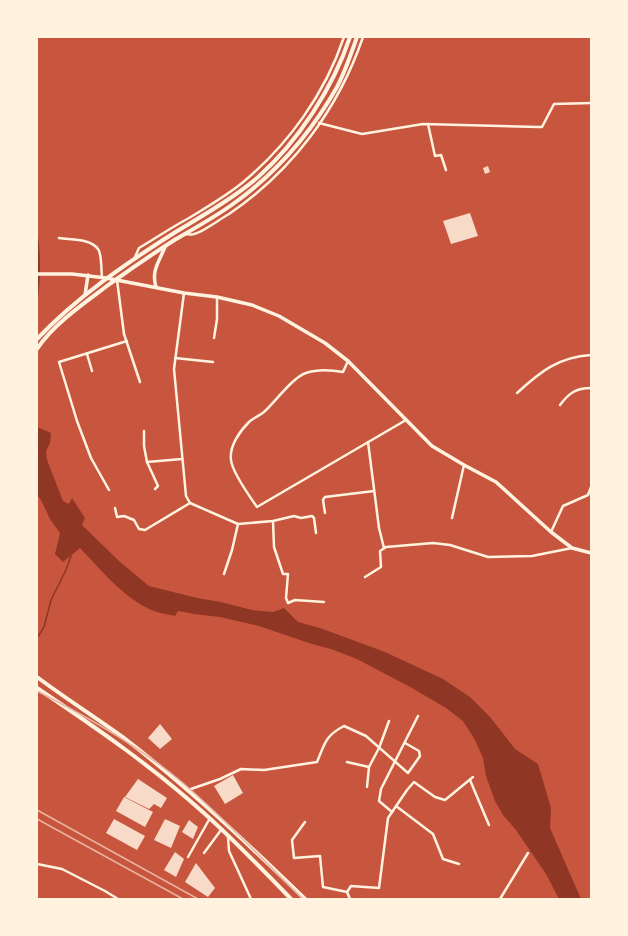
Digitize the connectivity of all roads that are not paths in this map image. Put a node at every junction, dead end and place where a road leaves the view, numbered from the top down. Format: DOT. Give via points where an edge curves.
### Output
graph roads {
  1 [pos="344,37"];
  2 [pos="350,37"];
  3 [pos="357,37"];
  4 [pos="363,37"];
  5 [pos="591,103"];
  6 [pos="320,123"];
  7 [pos="428,124"];
  8 [pos="446,170"];
  9 [pos="185,234"];
  10 [pos="59,238"];
  11 [pos="164,247"];
  12 [pos="134,260"];
  13 [pos="37,274"];
  14 [pos="88,275"];
  15 [pos="104,277"];
  16 [pos="116,280"];
  17 [pos="156,287"];
  18 [pos="184,293"];
  19 [pos="85,295"];
  20 [pos="217,298"];
  21 [pos="214,338"];
  22 [pos="37,339"];
  23 [pos="127,341"];
  24 [pos="37,349"];
  25 [pos="87,354"];
  26 [pos="591,355"];
  27 [pos="175,358"];
  28 [pos="348,361"];
  29 [pos="213,362"];
  30 [pos="92,371"];
  31 [pos="140,382"];
  32 [pos="591,388"];
  33 [pos="517,393"];
  34 [pos="560,405"];
  35 [pos="406,420"];
  36 [pos="144,431"];
  37 [pos="368,442"];
  38 [pos="182,459"];
  39 [pos="146,462"];
  40 [pos="464,465"];
  41 [pos="591,487"];
  42 [pos="155,488"];
  43 [pos="109,490"];
  44 [pos="374,491"];
  45 [pos="190,503"];
  46 [pos="115,508"];
  47 [pos="325,513"];
  48 [pos="452,518"];
  49 [pos="273,521"];
  50 [pos="238,524"];
  51 [pos="550,532"];
  52 [pos="316,533"];
  53 [pos="384,548"];
  54 [pos="572,548"];
  55 [pos="591,553"];
  56 [pos="224,574"];
  57 [pos="365,577"];
  58 [pos="324,602"];
  59 [pos="37,676"];
  60 [pos="37,688"];
  61 [pos="418,716"];
  62 [pos="389,721"];
  63 [pos="405,742"];
  64 [pos="379,748"];
  65 [pos="394,761"];
  66 [pos="347,762"];
  67 [pos="369,767"];
  68 [pos="367,787"];
  69 [pos="188,790"];
  70 [pos="396,806"];
  71 [pos="392,812"];
  72 [pos="210,818"];
  73 [pos="305,822"];
  74 [pos="489,825"];
  75 [pos="221,830"];
  76 [pos="228,836"];
  77 [pos="204,853"];
  78 [pos="528,853"];
  79 [pos="188,857"];
  80 [pos="37,864"];
  81 [pos="459,864"];
  82 [pos="347,892"];
  83 [pos="118,899"];
  84 [pos="251,899"];
  85 [pos="291,899"];
  86 [pos="306,899"];
  87 [pos="350,899"];
  88 [pos="500,899"];
  1 -- 12 [label="street" via="337,57 306,115 264,163 214,203 139,248"];
  2 -- 12 [label="highway" via="339,66 314,110 296,136 258,177 235,195"];
  3 -- 9 [label="highway" via="337,87 287,156 232,205"];
  4 -- 6 [label="street" via="343,86"];
  5 -- 7 [label="street" via="554,104 542,127"];
  6 -- 7 [label="street" via="362,134"];
  6 -- 9 [label="street" via="284,168 252,198 222,219 194,234"];
  7 -- 8 [label="street" via="435,156 441,155"];
  9 -- 11 [label="highway"];
  10 -- 15 [label="street" via="88,242 98,249"];
  11 -- 16 [label="highway"];
  11 -- 17 [label="main road" via="155,268"];
  12 -- 15 [label="highway"];
  13 -- 14 [label="main road"];
  14 -- 15 [label="main road"];
  14 -- 19 [label="main road"];
  15 -- 16 [label="main road"];
  15 -- 19 [label="highway"];
  16 -- 17 [label="main road"];
  16 -- 23 [label="street"];
  16 -- 24 [label="highway" via="59,325"];
  17 -- 18 [label="main road"];
  18 -- 20 [label="main road"];
  18 -- 27 [label="street"];
  19 -- 22 [label="highway"];
  20 -- 21 [label="street"];
  20 -- 28 [label="main road" via="252,305 279,316 325,343"];
  23 -- 25 [label="street"];
  23 -- 31 [label="street"];
  25 -- 30 [label="street"];
  25 -- 43 [label="street" via="59,362 91,458"];
  26 -- 33 [label="street" via="562,360 540,372"];
  27 -- 29 [label="street"];
  27 -- 38 [label="street" via="175,395"];
  28 -- 35 [label="main road"];
  28 -- 37 [label="street" via="343,372 332,370 305,373 296,380 264,412 249,422 231,448 231,460 241,482 258,507"];
  32 -- 34 [label="street" via="582,388 567,395"];
  35 -- 37 [label="street"];
  35 -- 40 [label="main road" via="432,446"];
  36 -- 39 [label="street"];
  37 -- 44 [label="street"];
  38 -- 39 [label="street"];
  38 -- 45 [label="street" via="186,496"];
  39 -- 42 [label="street" via="158,486"];
  40 -- 48 [label="street"];
  40 -- 51 [label="main road" via="496,482"];
  41 -- 51 [label="street" via="588,495 563,506"];
  44 -- 47 [label="street" via="324,497"];
  44 -- 53 [label="street"];
  45 -- 46 [label="street" via="145,530 139,530 134,520 117,516"];
  45 -- 50 [label="street"];
  49 -- 50 [label="street"];
  49 -- 52 [label="street" via="294,516 312,516"];
  49 -- 58 [label="street" via="274,547 283,574 288,574 288,603 295,600"];
  50 -- 56 [label="street"];
  51 -- 54 [label="main road"];
  53 -- 54 [label="street" via="433,542 488,557 532,556"];
  53 -- 57 [label="street" via="380,551 381,568"];
  54 -- 55 [label="main road"];
  59 -- 69 [label="highway" via="124,738"];
  60 -- 72 [label="highway" via="116,741"];
  61 -- 63 [label="street"];
  62 -- 64 [label="street"];
  63 -- 65 [label="street"];
  63 -- 65 [label="street" via="419,751 420,756 408,774"];
  64 -- 65 [label="street"];
  64 -- 67 [label="street"];
  64 -- 69 [label="street" via="366,736 344,726 326,739 317,762 264,770 241,769"];
  65 -- 71 [label="street" via="379,798 381,804"];
  66 -- 67 [label="street"];
  67 -- 68 [label="street"];
  69 -- 86 [label="highway"];
  70 -- 71 [label="street"];
  70 -- 74 [label="street" via="414,782 435,797 445,800 471,779"];
  70 -- 81 [label="street" via="433,834 443,859"];
  71 -- 82 [label="street" via="388,818 378,888 351,886"];
  72 -- 75 [label="highway"];
  72 -- 79 [label="street"];
  73 -- 82 [label="street" via="292,840 294,858 320,856 323,887"];
  75 -- 76 [label="highway"];
  75 -- 77 [label="street"];
  76 -- 84 [label="street" via="229,851"];
  76 -- 85 [label="highway"];
  78 -- 88 [label="street"];
  80 -- 83 [label="street" via="62,869"];
  82 -- 87 [label="street"];
}
